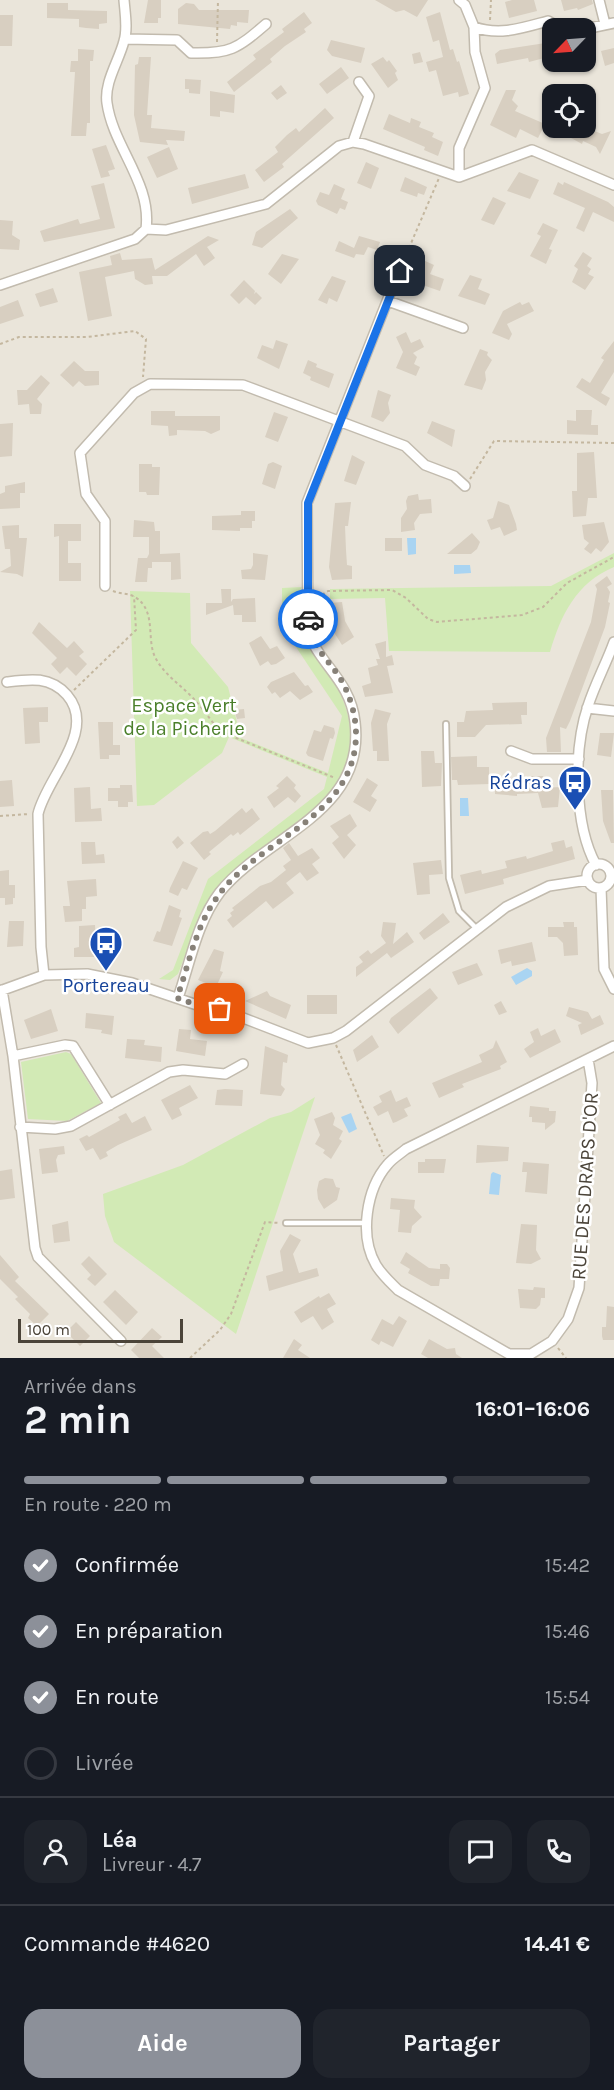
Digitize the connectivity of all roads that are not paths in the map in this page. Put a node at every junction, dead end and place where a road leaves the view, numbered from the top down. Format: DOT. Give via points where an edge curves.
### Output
graph roads {
  1 [pos="124,0"];
  2 [pos="459,0"];
  3 [pos="599,0"];
  4 [pos="542,23"];
  5 [pos="610,23"];
  6 [pos="266,24"];
  7 [pos="474,27"];
  8 [pos="125,39"];
  9 [pos="359,82"];
  10 [pos="353,142"];
  11 [pos="459,177"];
  12 [pos="614,185"];
  13 [pos="146,230"];
  14 [pos="405,256"];
  15 [pos="0,285"];
  16 [pos="388,301"];
  17 [pos="463,328"];
  18 [pos="340,421"];
  19 [pos="465,486"];
  20 [pos="105,586"];
  21 [pos="614,642"];
  22 [pos="7,682"];
  23 [pos="587,708"];
  24 [pos="614,711"];
  25 [pos="446,724"];
  26 [pos="511,751"];
  27 [pos="579,759"];
  28 [pos="596,865"];
  29 [pos="612,874"];
  30 [pos="588,880"];
  31 [pos="601,888"];
  32 [pos="476,928"];
  33 [pos="44,975"];
  34 [pos="614,989"];
  35 [pos="1,991"];
  36 [pos="177,998"];
  37 [pos="614,1046"];
  38 [pos="13,1056"];
  39 [pos="588,1059"];
  40 [pos="243,1064"];
  41 [pos="110,1105"];
  42 [pos="20,1127"];
  43 [pos="286,1223"];
  44 [pos="367,1223"];
  45 [pos="121,1341"];
  1 -- 8 [label="street"];
  2 -- 7 [label="street"];
  3 -- 5 [label="street"];
  4 -- 7 [label="street" via="505,32"];
  6 -- 8 [label="street" via="240,47 217,53 191,53 177,40"];
  7 -- 11 [label="street" via="475,52 485,88 459,148"];
  8 -- 13 [label="street" via="108,84 106,102 135,173 148,216"];
  9 -- 10 [label="street" via="369,96"];
  10 -- 11 [label="street"];
  10 -- 13 [label="street" via="339,146 266,204 166,230"];
  11 -- 12 [label="street" via="532,150"];
  13 -- 15 [label="street" via="135,239"];
  14 -- 16 [label="street"];
  16 -- 17 [label="street"];
  16 -- 18 [label="street"];
  18 -- 19 [label="street" via="405,446 425,465 453,476"];
  18 -- 20 [label="street" via="243,385 150,384 134,393 80,453 86,494 105,521"];
  18 -- 36 [label="street" via="308,503 307,584 310,638 340,679 353,707 355,748 344,781 324,808 218,895 201,925"];
  21 -- 23 [label="street"];
  22 -- 33 [label="street" via="41,679 52,683 68,696 75,710 75,734 38,814"];
  23 -- 24 [label="street"];
  23 -- 27 [label="street"];
  25 -- 32 [label="lane" via="449,878 459,911"];
  26 -- 27 [label="street" via="532,759"];
  27 -- 28 [label="street" via="583,828"];
  28 -- 29 [label="street" via="607,867"];
  28 -- 30 [label="street" via="590,869"];
  29 -- 31 [label="street" via="610,882"];
  30 -- 31 [label="street"];
  30 -- 32 [label="street" via="549,886 525,896"];
  31 -- 34 [label="street" via="603,969"];
  32 -- 36 [label="street" via="333,1038 308,1042 220,1009"];
  33 -- 35 [label="street"];
  33 -- 36 [label="street" via="87,974"];
  35 -- 38 [label="street"];
  37 -- 39 [label="street, RUE DES DRAPS D'OR"];
  38 -- 41 [label="street" via="73,1046"];
  38 -- 42 [label="street"];
  39 -- 44 [label="street, RUE DES DRAPS D'OR" via="406,1149 388,1164 371,1191"];
  39 -- 44 [label="street, RUE DES DRAPS D'OR" via="592,1083 579,1288 568,1319 552,1341 531,1354 508,1353 398,1290 375,1264"];
  40 -- 41 [label="street" via="225,1074 170,1072"];
  41 -- 42 [label="street" via="66,1127"];
  42 -- 45 [label="street" via="38,1257"];
  43 -- 44 [label="lane"];
}
